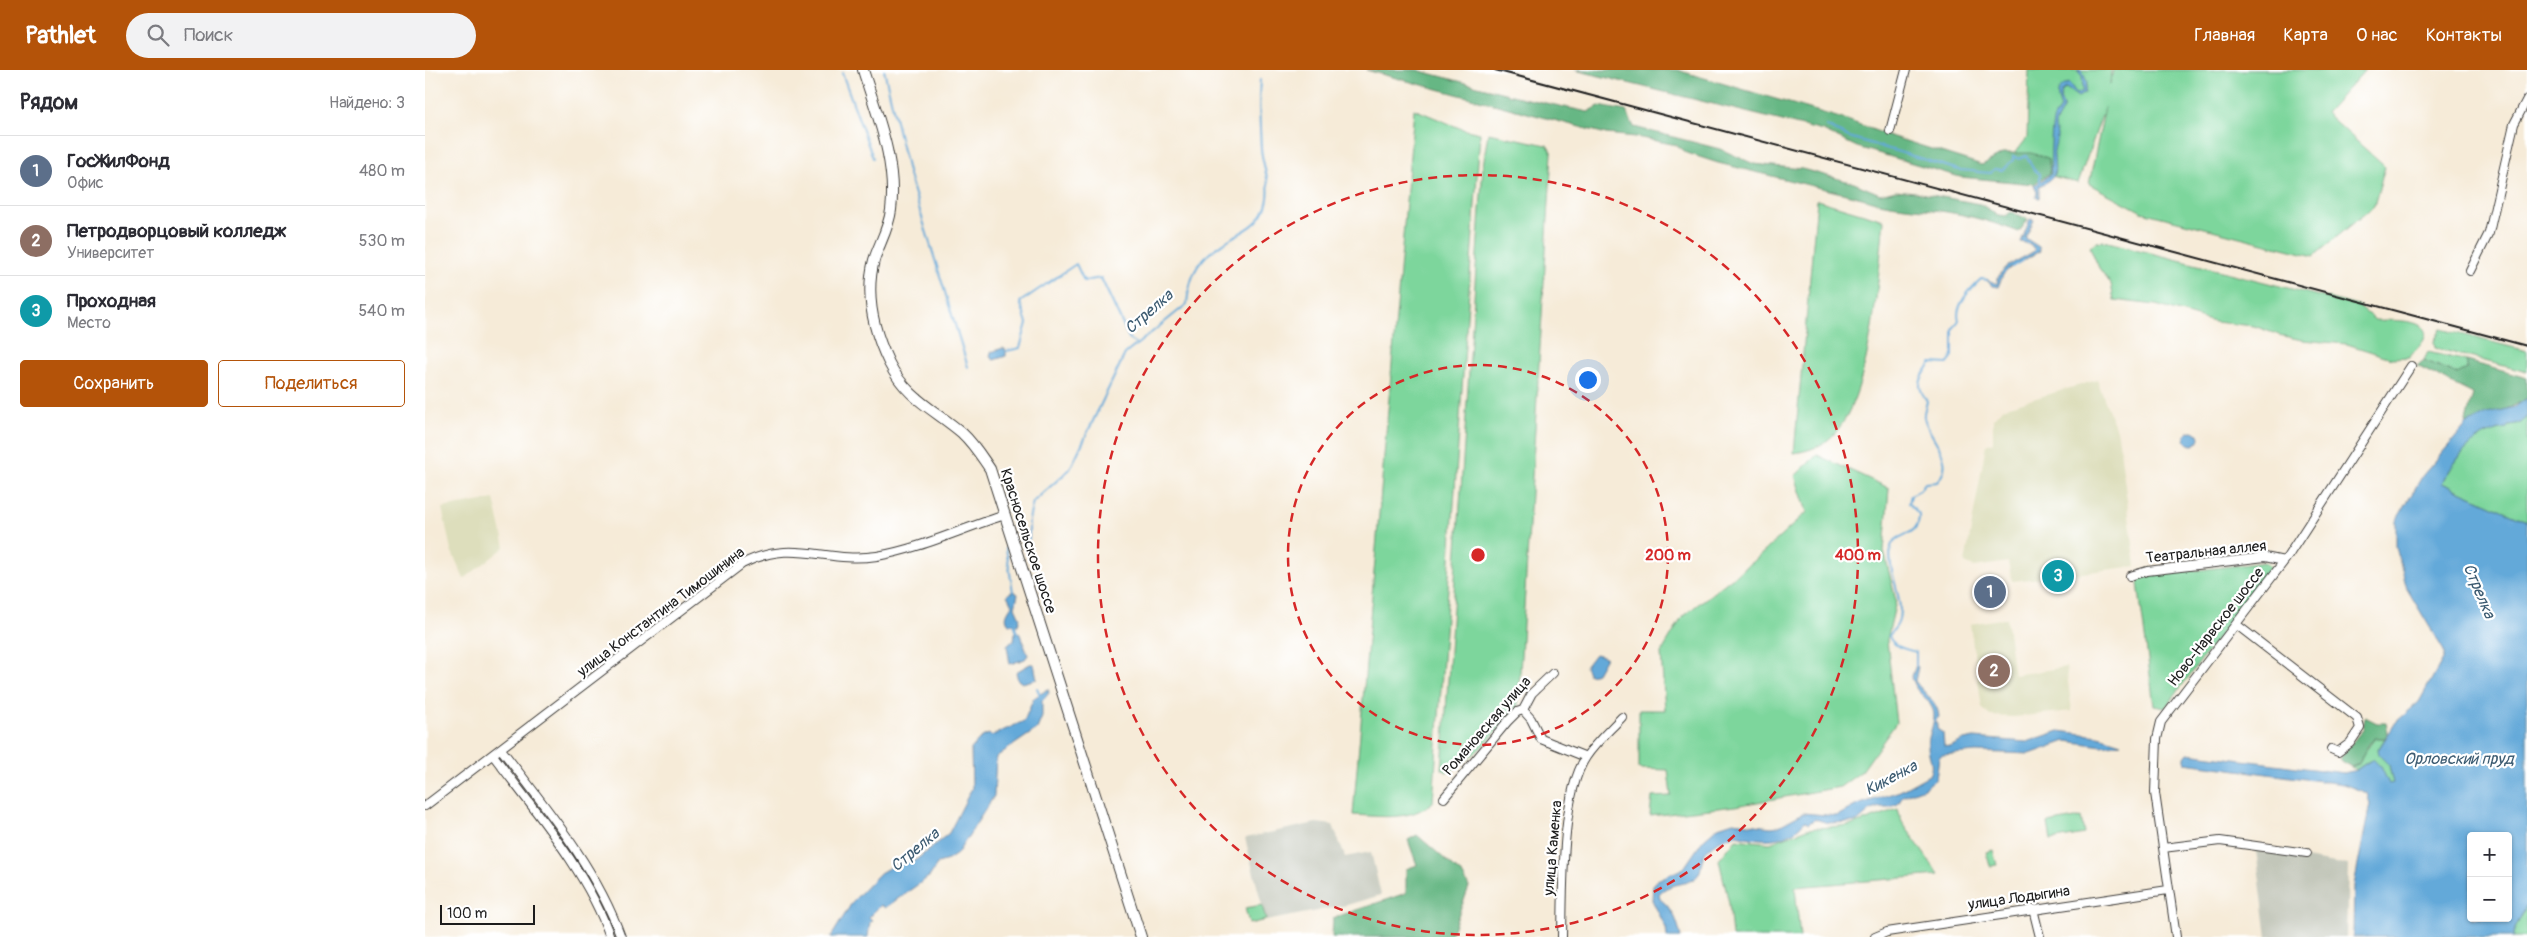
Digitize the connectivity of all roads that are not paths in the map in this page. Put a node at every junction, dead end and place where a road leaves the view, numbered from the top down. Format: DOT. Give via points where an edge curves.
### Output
graph roads {
  1 [pos="863,70"];
  2 [pos="1906,70"];
  3 [pos="2527,99"];
  4 [pos="1890,131"];
  5 [pos="2470,271"];
  6 [pos="2411,366"];
  7 [pos="1005,515"];
  8 [pos="2284,561"];
  9 [pos="2130,576"];
  10 [pos="2237,625"];
  11 [pos="1553,673"];
  12 [pos="1523,710"];
  13 [pos="1622,717"];
  14 [pos="501,749"];
  15 [pos="2331,749"];
  16 [pos="493,755"];
  17 [pos="1586,757"];
  18 [pos="1444,798"];
  19 [pos="425,806"];
  20 [pos="2163,848"];
  21 [pos="2307,853"];
  22 [pos="2169,890"];
  23 [pos="2033,909"];
  24 [pos="610,937"];
  25 [pos="621,937"];
  26 [pos="1141,937"];
  27 [pos="1562,937"];
  28 [pos="1875,937"];
  29 [pos="2041,937"];
  30 [pos="2176,937"];
  1 -- 7 [label="main road, Красносельское шоссе" via="887,144 892,189 888,222 871,276 870,299 878,334 888,362 902,385 976,447 990,469"];
  2 -- 4 [label="street"];
  3 -- 5 [label="street" via="2514,124 2485,245"];
  6 -- 8 [label="street, Ново-Нарвское шоссе"];
  7 -- 14 [label="street, улица Константина Тимошинина" via="879,555 850,557 784,550 741,564"];
  7 -- 26 [label="main road, Красносельское шоссе"];
  8 -- 9 [label="street, Театральная аллея" via="2265,558 2147,571"];
  8 -- 10 [label="street, Ново-Нарвское шоссе"];
  10 -- 15 [label="street" via="2357,718 2360,728 2349,744 2338,752"];
  10 -- 20 [label="street, Ново-Нарвское шоссе" via="2170,708 2158,730 2155,794"];
  11 -- 12 [label="street, Романовская улица" via="1532,693"];
  12 -- 17 [label="street" via="1541,739"];
  12 -- 18 [label="street, Романовская улица" via="1507,722"];
  13 -- 17 [label="street, улица Каменка"];
  14 -- 16 [label="street, улица Константина Тимошинина"];
  14 -- 25 [label="street" via="591,872"];
  16 -- 19 [label="street, улица Константина Тимошинина"];
  16 -- 24 [label="street" via="583,879 598,905"];
  17 -- 27 [label="street, улица Каменка" via="1570,798"];
  20 -- 21 [label="street" via="2220,841"];
  20 -- 22 [label="street, Ново-Нарвское шоссе"];
  22 -- 23 [label="street, улица Лодыгина"];
  22 -- 30 [label="street, Ново-Нарвское шоссе"];
  23 -- 28 [label="street, улица Лодыгина" via="1887,932"];
  23 -- 29 [label="street"];
}
